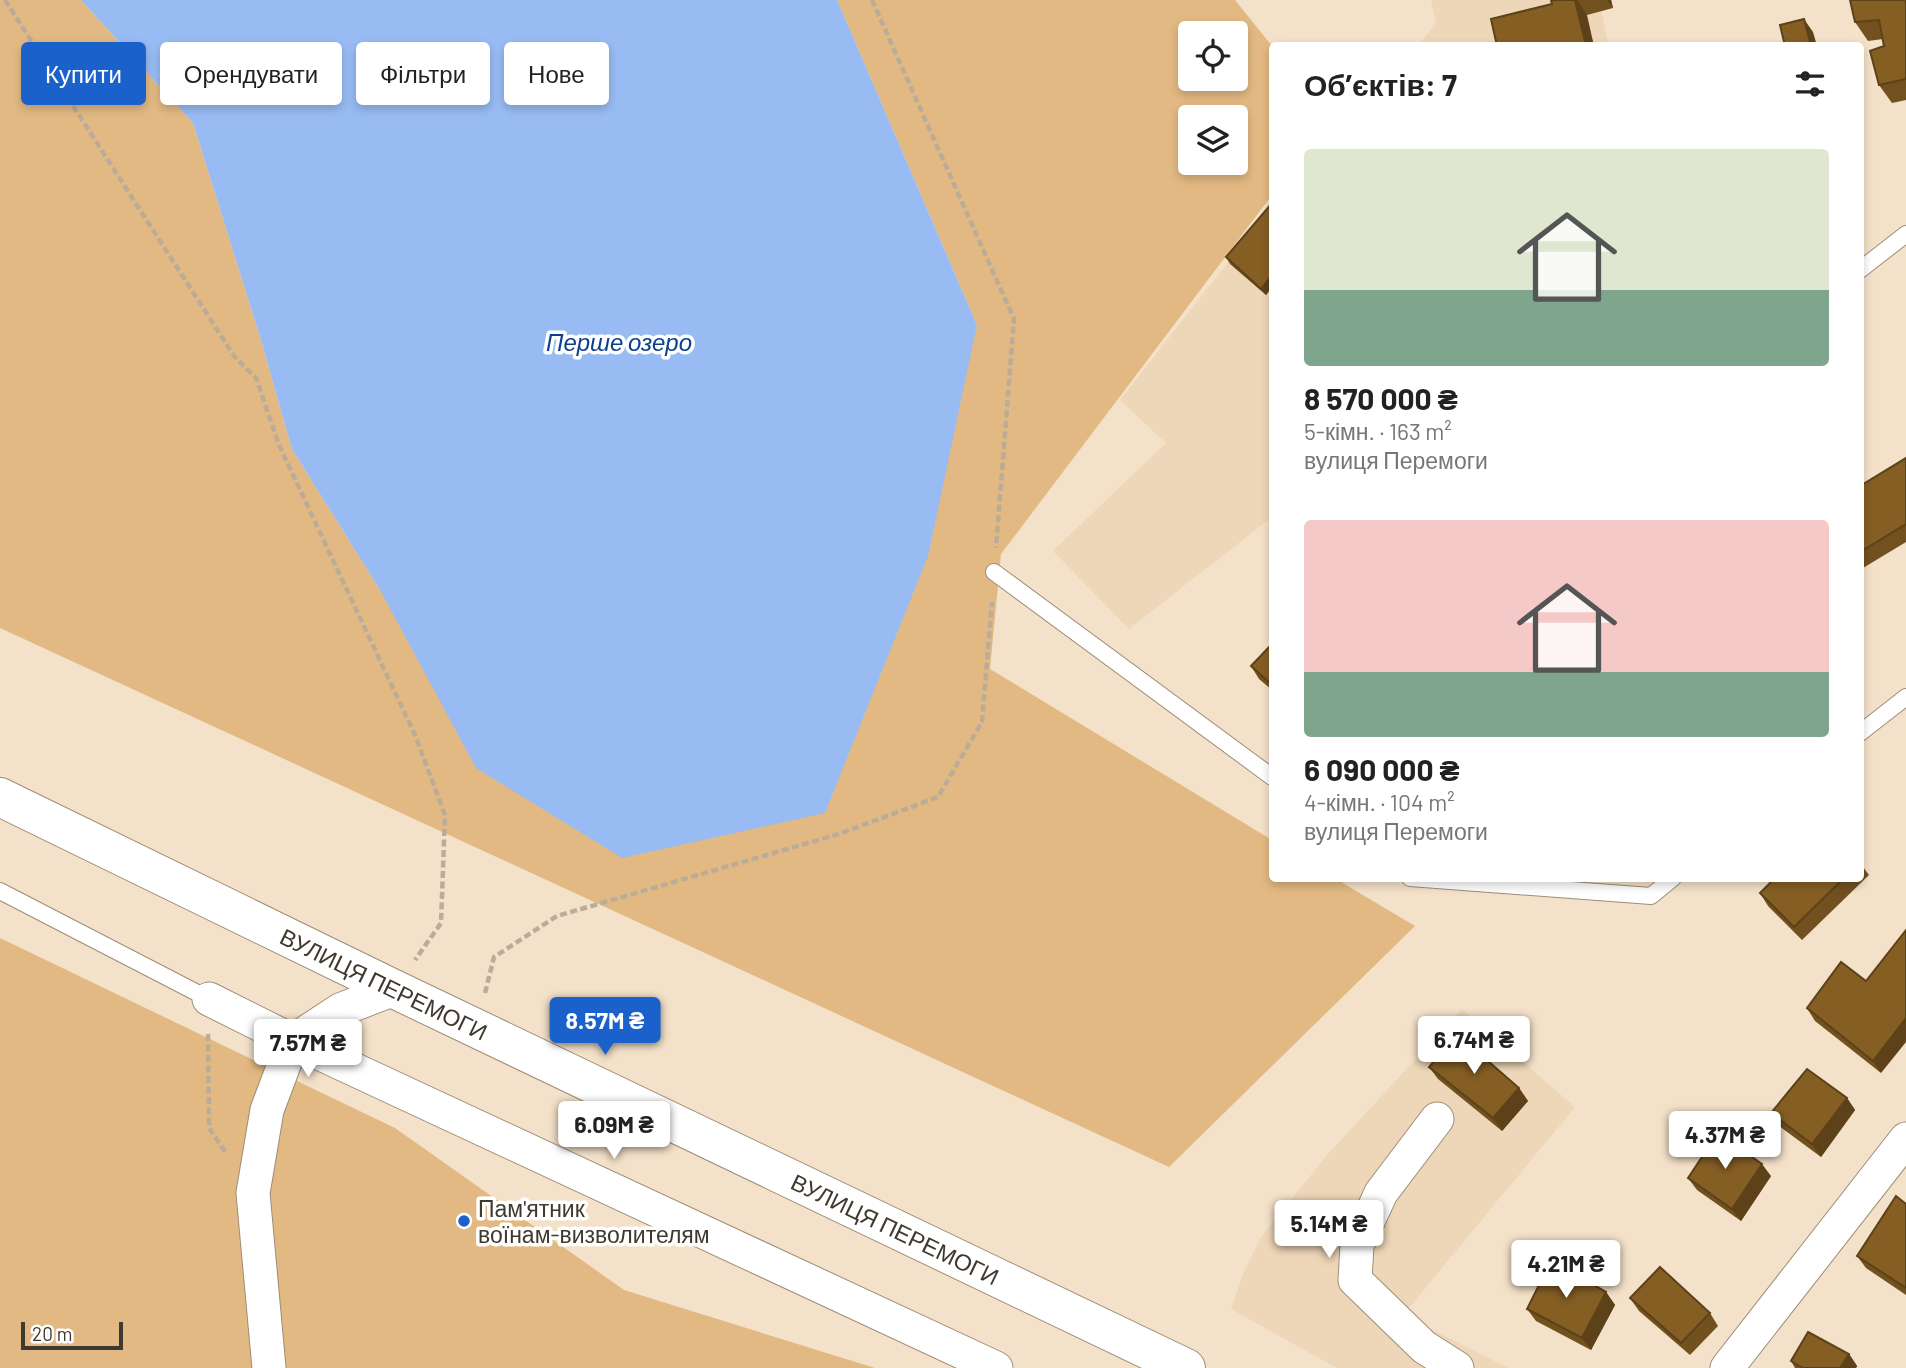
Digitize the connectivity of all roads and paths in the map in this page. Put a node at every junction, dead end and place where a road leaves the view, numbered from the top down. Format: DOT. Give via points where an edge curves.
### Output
graph roads {
  1 [pos="5,0"];
  2 [pos="872,0"];
  3 [pos="1906,234"];
  4 [pos="1864,268"];
  5 [pos="994,572"];
  6 [pos="1906,697"];
  7 [pos="1864,730"];
  8 [pos="1269,775"];
  9 [pos="0,797"];
  10 [pos="1463,882"];
  11 [pos="1668,882"];
  12 [pos="0,891"];
  13 [pos="394,989"];
  14 [pos="209,999"];
  15 [pos="476,1028"];
  16 [pos="293,1041"];
  17 [pos="1437,1119"];
  18 [pos="1906,1139"];
  19 [pos="253,1193"];
  20 [pos="269,1368"];
  21 [pos="996,1368"];
  22 [pos="1186,1368"];
  23 [pos="1457,1368"];
  24 [pos="1727,1368"];
  1 -- 13 [label="path" via="233,356 256,378 279,445 415,735 445,814 441,923"];
  2 -- 5 [label="path" via="1014,319"];
  3 -- 4 [label="lane"];
  5 -- 8 [label="lane"];
  5 -- 15 [label="path" via="982,722 939,797 839,834 557,916 494,957"];
  6 -- 7 [label="lane"];
  9 -- 13 [label="main road, ВУЛИЦЯ ПЕРЕМОГИ"];
  10 -- 11 [label="lane" via="1650,896"];
  12 -- 14 [label="lane"];
  13 -- 15 [label="main road, ВУЛИЦЯ ПЕРЕМОГИ"];
  13 -- 16 [label="street" via="340,1010"];
  14 -- 16 [label="street"];
  14 -- 19 [label="path" via="209,1128"];
  15 -- 22 [label="main road, ВУЛИЦЯ ПЕРЕМОГИ"];
  16 -- 19 [label="street" via="267,1110"];
  16 -- 21 [label="street"];
  17 -- 23 [label="street" via="1381,1193 1357,1245 1354,1280 1424,1347"];
  18 -- 24 [label="street"];
  19 -- 20 [label="street"];
}
